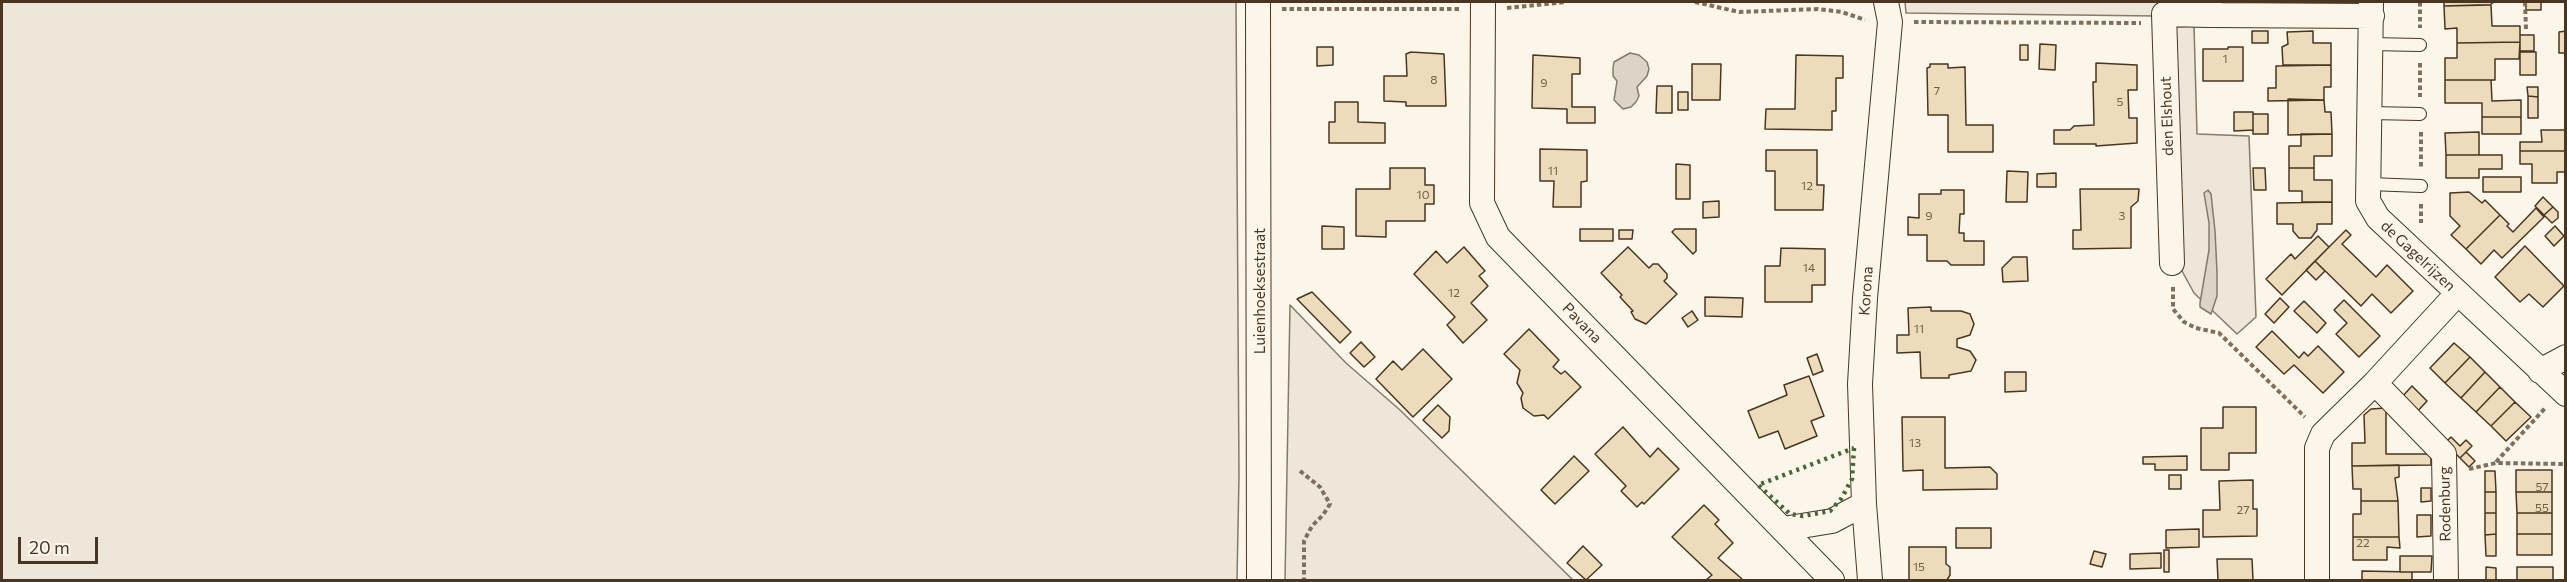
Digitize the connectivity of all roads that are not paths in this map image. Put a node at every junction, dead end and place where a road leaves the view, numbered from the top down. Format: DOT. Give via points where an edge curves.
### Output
graph roads {
  1 [pos="1258,2"];
  2 [pos="1483,5"];
  3 [pos="2209,8"];
  4 [pos="2371,9"];
  5 [pos="1888,12"];
  6 [pos="2371,44"];
  7 [pos="2420,45"];
  8 [pos="2370,113"];
  9 [pos="2420,114"];
  10 [pos="2369,184"];
  11 [pos="2421,186"];
  12 [pos="2172,263"];
  13 [pos="2457,294"];
  14 [pos="2565,357"];
  15 [pos="2540,371"];
  16 [pos="2375,383"];
  17 [pos="2563,392"];
  18 [pos="1864,504"];
  19 [pos="1783,529"];
  20 [pos="1259,580"];
  21 [pos="1832,580"];
  22 [pos="1870,580"];
  23 [pos="2317,580"];
  24 [pos="2446,580"];
  1 -- 20 [label="street, Luienhoeksestraat"];
  2 -- 19 [label="street, Pavana" via="1482,203 1498,237"];
  3 -- 4 [label="street"];
  3 -- 12 [label="street, den Elshout" via="2164,14"];
  4 -- 6 [label="street, de Gagelrijzen"];
  5 -- 18 [label="street, Korona" via="1860,384"];
  6 -- 7 [label="lane"];
  6 -- 8 [label="street, de Gagelrijzen"];
  8 -- 9 [label="lane"];
  8 -- 10 [label="street, de Gagelrijzen"];
  10 -- 11 [label="lane"];
  10 -- 13 [label="street, de Gagelrijzen" via="2368,201 2378,218"];
  13 -- 15 [label="street, de Gagelrijzen"];
  13 -- 16 [label="street"];
  14 -- 15 [label="street"];
  15 -- 17 [label="street, de Gagelrijzen"];
  16 -- 23 [label="street" via="2323,434 2317,448"];
  16 -- 24 [label="street, Rodenburg" via="2444,454"];
  18 -- 19 [label="street" via="1832,521"];
  18 -- 22 [label="street, Korona"];
  19 -- 21 [label="street, Pavana"];
}
